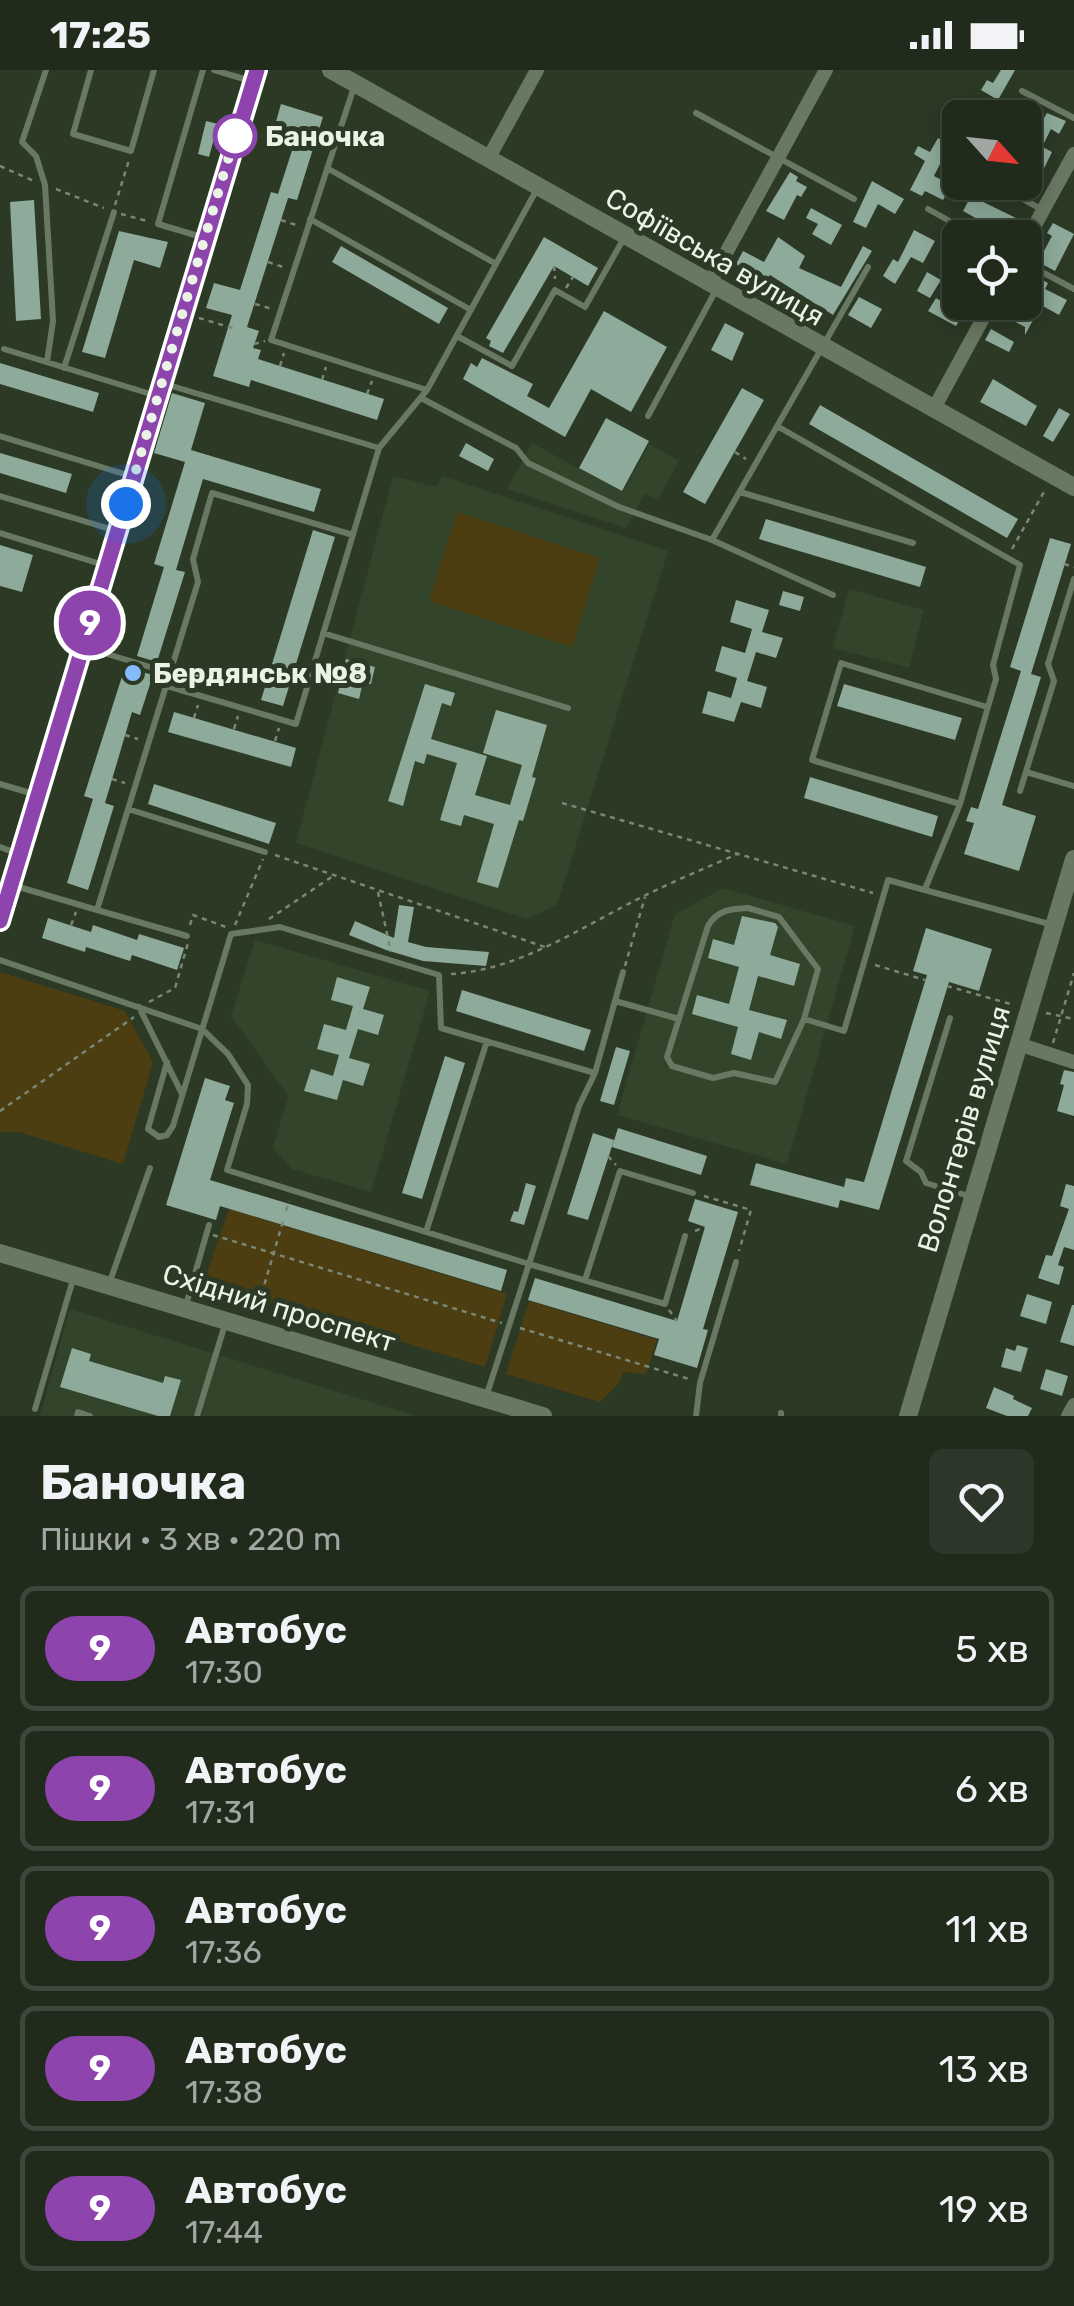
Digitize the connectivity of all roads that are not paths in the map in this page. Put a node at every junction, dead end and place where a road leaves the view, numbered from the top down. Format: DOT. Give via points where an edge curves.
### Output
graph roads {
  1 [pos="46,70"];
  2 [pos="92,70"];
  3 [pos="154,70"];
  4 [pos="203,70"];
  5 [pos="214,70"];
  6 [pos="331,70"];
  7 [pos="537,70"];
  8 [pos="826,70"];
  9 [pos="255,76"];
  10 [pos="355,83"];
  11 [pos="1022,91"];
  12 [pos="696,113"];
  13 [pos="1074,118"];
  14 [pos="1074,154"];
  15 [pos="778,158"];
  16 [pos="488,159"];
  17 [pos="327,168"];
  18 [pos="537,188"];
  19 [pos="854,199"];
  20 [pos="1025,200"];
  21 [pos="928,209"];
  22 [pos="1043,210"];
  23 [pos="114,212"];
  24 [pos="310,219"];
  25 [pos="948,220"];
  26 [pos="1038,220"];
  27 [pos="625,237"];
  28 [pos="205,238"];
  29 [pos="496,264"];
  30 [pos="868,267"];
  31 [pos="1042,272"];
  32 [pos="712,287"];
  33 [pos="1074,289"];
  34 [pos="471,310"];
  35 [pos="982,320"];
  36 [pos="456,336"];
  37 [pos="4,349"];
  38 [pos="822,349"];
  39 [pos="47,362"];
  40 [pos="64,368"];
  41 [pos="160,390"];
  42 [pos="427,390"];
  43 [pos="421,398"];
  44 [pos="934,410"];
  45 [pos="648,416"];
  46 [pos="777,426"];
  47 [pos="0,436"];
  48 [pos="380,448"];
  49 [pos="135,477"];
  50 [pos="1074,488"];
  51 [pos="740,492"];
  52 [pos="0,496"];
  53 [pos="118,531"];
  54 [pos="0,534"];
  55 [pos="353,534"];
  56 [pos="712,540"];
  57 [pos="913,543"];
  58 [pos="108,566"];
  59 [pos="1074,579"];
  60 [pos="833,595"];
  61 [pos="324,633"];
  62 [pos="83,647"];
  63 [pos="170,673"];
  64 [pos="166,686"];
  65 [pos="988,706"];
  66 [pos="568,708"];
  67 [pos="1026,772"];
  68 [pos="0,784"];
  69 [pos="1074,786"];
  70 [pos="1020,791"];
  71 [pos="38,796"];
  72 [pos="960,804"];
  73 [pos="128,808"];
  74 [pos="0,848"];
  75 [pos="264,852"];
  76 [pos="20,855"];
  77 [pos="1074,859"];
  78 [pos="11,885"];
  79 [pos="925,889"];
  80 [pos="1067,905"];
  81 [pos="97,910"];
  82 [pos="0,922"];
  83 [pos="1054,925"];
  84 [pos="187,936"];
  85 [pos="0,960"];
  86 [pos="623,972"];
  87 [pos="615,1000"];
  88 [pos="139,1007"];
  89 [pos="679,1018"];
  90 [pos="950,1018"];
  91 [pos="804,1019"];
  92 [pos="202,1029"];
  93 [pos="487,1041"];
  94 [pos="1018,1044"];
  95 [pos="167,1062"];
  96 [pos="1074,1062"];
  97 [pos="595,1073"];
  98 [pos="182,1095"];
  99 [pos="150,1168"];
  100 [pos="693,1193"];
  101 [pos="972,1197"];
  102 [pos="208,1229"];
  103 [pos="426,1232"];
  104 [pos="685,1236"];
  105 [pos="0,1252"];
  106 [pos="736,1262"];
  107 [pos="529,1264"];
  108 [pos="75,1275"];
  109 [pos="585,1280"];
  110 [pos="108,1285"];
  111 [pos="185,1308"];
  112 [pos="226,1320"];
  113 [pos="486,1399"];
  114 [pos="1074,1405"];
  115 [pos="35,1409"];
  116 [pos="516,1412"];
  117 [pos="77,1416"];
  118 [pos="90,1416"];
  119 [pos="198,1416"];
  120 [pos="543,1416"];
  121 [pos="696,1416"];
  122 [pos="908,1416"];
  123 [pos="1068,1416"];
  1 -- 39 [label="lane" via="22,142 36,156 45,185 53,322"];
  2 -- 3 [label="lane" via="73,134 131,151"];
  4 -- 28 [label="lane" via="158,224"];
  5 -- 9 [label="lane"];
  6 -- 10 [label="main road, Софіївська вулиця"];
  7 -- 16 [label="street"];
  8 -- 15 [label="street"];
  9 -- 28 [label="main road"];
  10 -- 16 [label="main road, Софіївська вулиця"];
  10 -- 17 [label="lane"];
  11 -- 13 [label="lane"];
  12 -- 15 [label="lane"];
  14 -- 22 [label="street"];
  15 -- 19 [label="lane"];
  15 -- 32 [label="street"];
  16 -- 18 [label="main road, Софіївська вулиця"];
  17 -- 24 [label="lane"];
  17 -- 29 [label="lane"];
  18 -- 27 [label="main road, Софіївська вулиця"];
  18 -- 29 [label="lane"];
  20 -- 22 [label="lane"];
  21 -- 25 [label="lane"];
  22 -- 26 [label="street"];
  23 -- 40 [label="lane"];
  24 -- 34 [label="lane"];
  24 -- 42 [label="lane" via="271,340"];
  27 -- 32 [label="main road, Софіївська вулиця"];
  27 -- 36 [label="lane" via="585,307 556,290 512,366"];
  28 -- 41 [label="main road"];
  29 -- 34 [label="lane"];
  30 -- 38 [label="lane"];
  31 -- 33 [label="lane"];
  32 -- 38 [label="main road, Софіївська вулиця"];
  32 -- 45 [label="lane"];
  34 -- 36 [label="lane"];
  35 -- 44 [label="street"];
  36 -- 42 [label="lane"];
  37 -- 39 [label="lane"];
  38 -- 44 [label="main road, Софіївська вулиця"];
  38 -- 46 [label="lane"];
  39 -- 40 [label="lane"];
  40 -- 41 [label="lane"];
  41 -- 48 [label="lane"];
  41 -- 49 [label="main road"];
  42 -- 43 [label="lane"];
  43 -- 48 [label="lane"];
  43 -- 56 [label="lane" via="516,448 528,463 619,507"];
  44 -- 50 [label="main road, Софіївська вулиця"];
  46 -- 51 [label="lane"];
  46 -- 65 [label="lane" via="1020,565"];
  47 -- 49 [label="lane"];
  48 -- 55 [label="lane"];
  49 -- 53 [label="main road"];
  51 -- 56 [label="lane"];
  51 -- 57 [label="lane"];
  52 -- 53 [label="lane"];
  53 -- 58 [label="main road"];
  54 -- 58 [label="lane"];
  55 -- 61 [label="lane"];
  55 -- 63 [label="lane" via="212,493 193,559 198,582"];
  56 -- 60 [label="lane"];
  58 -- 62 [label="main road"];
  59 -- 67 [label="lane" via="1048,664 1054,681"];
  61 -- 64 [label="lane" via="296,724"];
  61 -- 66 [label="lane"];
  62 -- 63 [label="lane"];
  62 -- 71 [label="main road"];
  63 -- 64 [label="lane"];
  64 -- 73 [label="lane"];
  65 -- 72 [label="lane"];
  65 -- 72 [label="lane" via="840,663 812,760"];
  67 -- 69 [label="lane"];
  67 -- 70 [label="lane"];
  68 -- 71 [label="lane"];
  71 -- 76 [label="main road"];
  72 -- 79 [label="lane"];
  73 -- 75 [label="lane"];
  73 -- 81 [label="lane"];
  74 -- 76 [label="lane"];
  76 -- 78 [label="main road"];
  77 -- 80 [label="main road, Волонтерів вулиця"];
  78 -- 81 [label="lane"];
  78 -- 82 [label="main road"];
  79 -- 83 [label="lane"];
  79 -- 91 [label="lane" via="888,880 844,1031"];
  80 -- 83 [label="main road, Волонтерів вулиця"];
  81 -- 84 [label="lane"];
  83 -- 94 [label="main road, Волонтерів вулиця"];
  85 -- 88 [label="lane"];
  86 -- 87 [label="lane"];
  87 -- 89 [label="lane"];
  87 -- 97 [label="lane"];
  88 -- 92 [label="lane"];
  88 -- 95 [label="lane"];
  89 -- 91 [label="lane" via="668,1057 672,1066 767,1083 781,1075"];
  89 -- 91 [label="lane" via="713,916 748,908 778,917 818,969"];
  90 -- 101 [label="lane" via="906,1161 926,1183"];
  92 -- 93 [label="lane" via="231,934 280,927 439,975 441,1028"];
  92 -- 98 [label="lane"];
  92 -- 103 [label="lane" via="248,1085 226,1170"];
  93 -- 97 [label="lane"];
  93 -- 103 [label="lane"];
  94 -- 96 [label="street"];
  94 -- 101 [label="main road, Волонтерів вулиця"];
  95 -- 98 [label="lane"];
  95 -- 98 [label="lane" via="149,1117 153,1135 167,1135"];
  97 -- 107 [label="lane"];
  99 -- 110 [label="lane"];
  100 -- 109 [label="lane" via="620,1170"];
  101 -- 122 [label="main road, Волонтерів вулиця"];
  102 -- 111 [label="lane"];
  103 -- 107 [label="lane"];
  104 -- 109 [label="lane" via="665,1304"];
  105 -- 108 [label="main road, Східний проспект"];
  106 -- 121 [label="lane"];
  107 -- 109 [label="lane"];
  107 -- 113 [label="lane"];
  108 -- 110 [label="main road, Східний проспект"];
  108 -- 115 [label="lane"];
  110 -- 111 [label="main road, Східний проспект"];
  111 -- 112 [label="main road, Східний проспект"];
  112 -- 113 [label="main road, Східний проспект"];
  112 -- 119 [label="lane"];
  113 -- 116 [label="main road, Східний проспект"];
  114 -- 123 [label="street"];
  116 -- 120 [label="main road, Східний проспект"];
  117 -- 118 [label="lane"];
}
